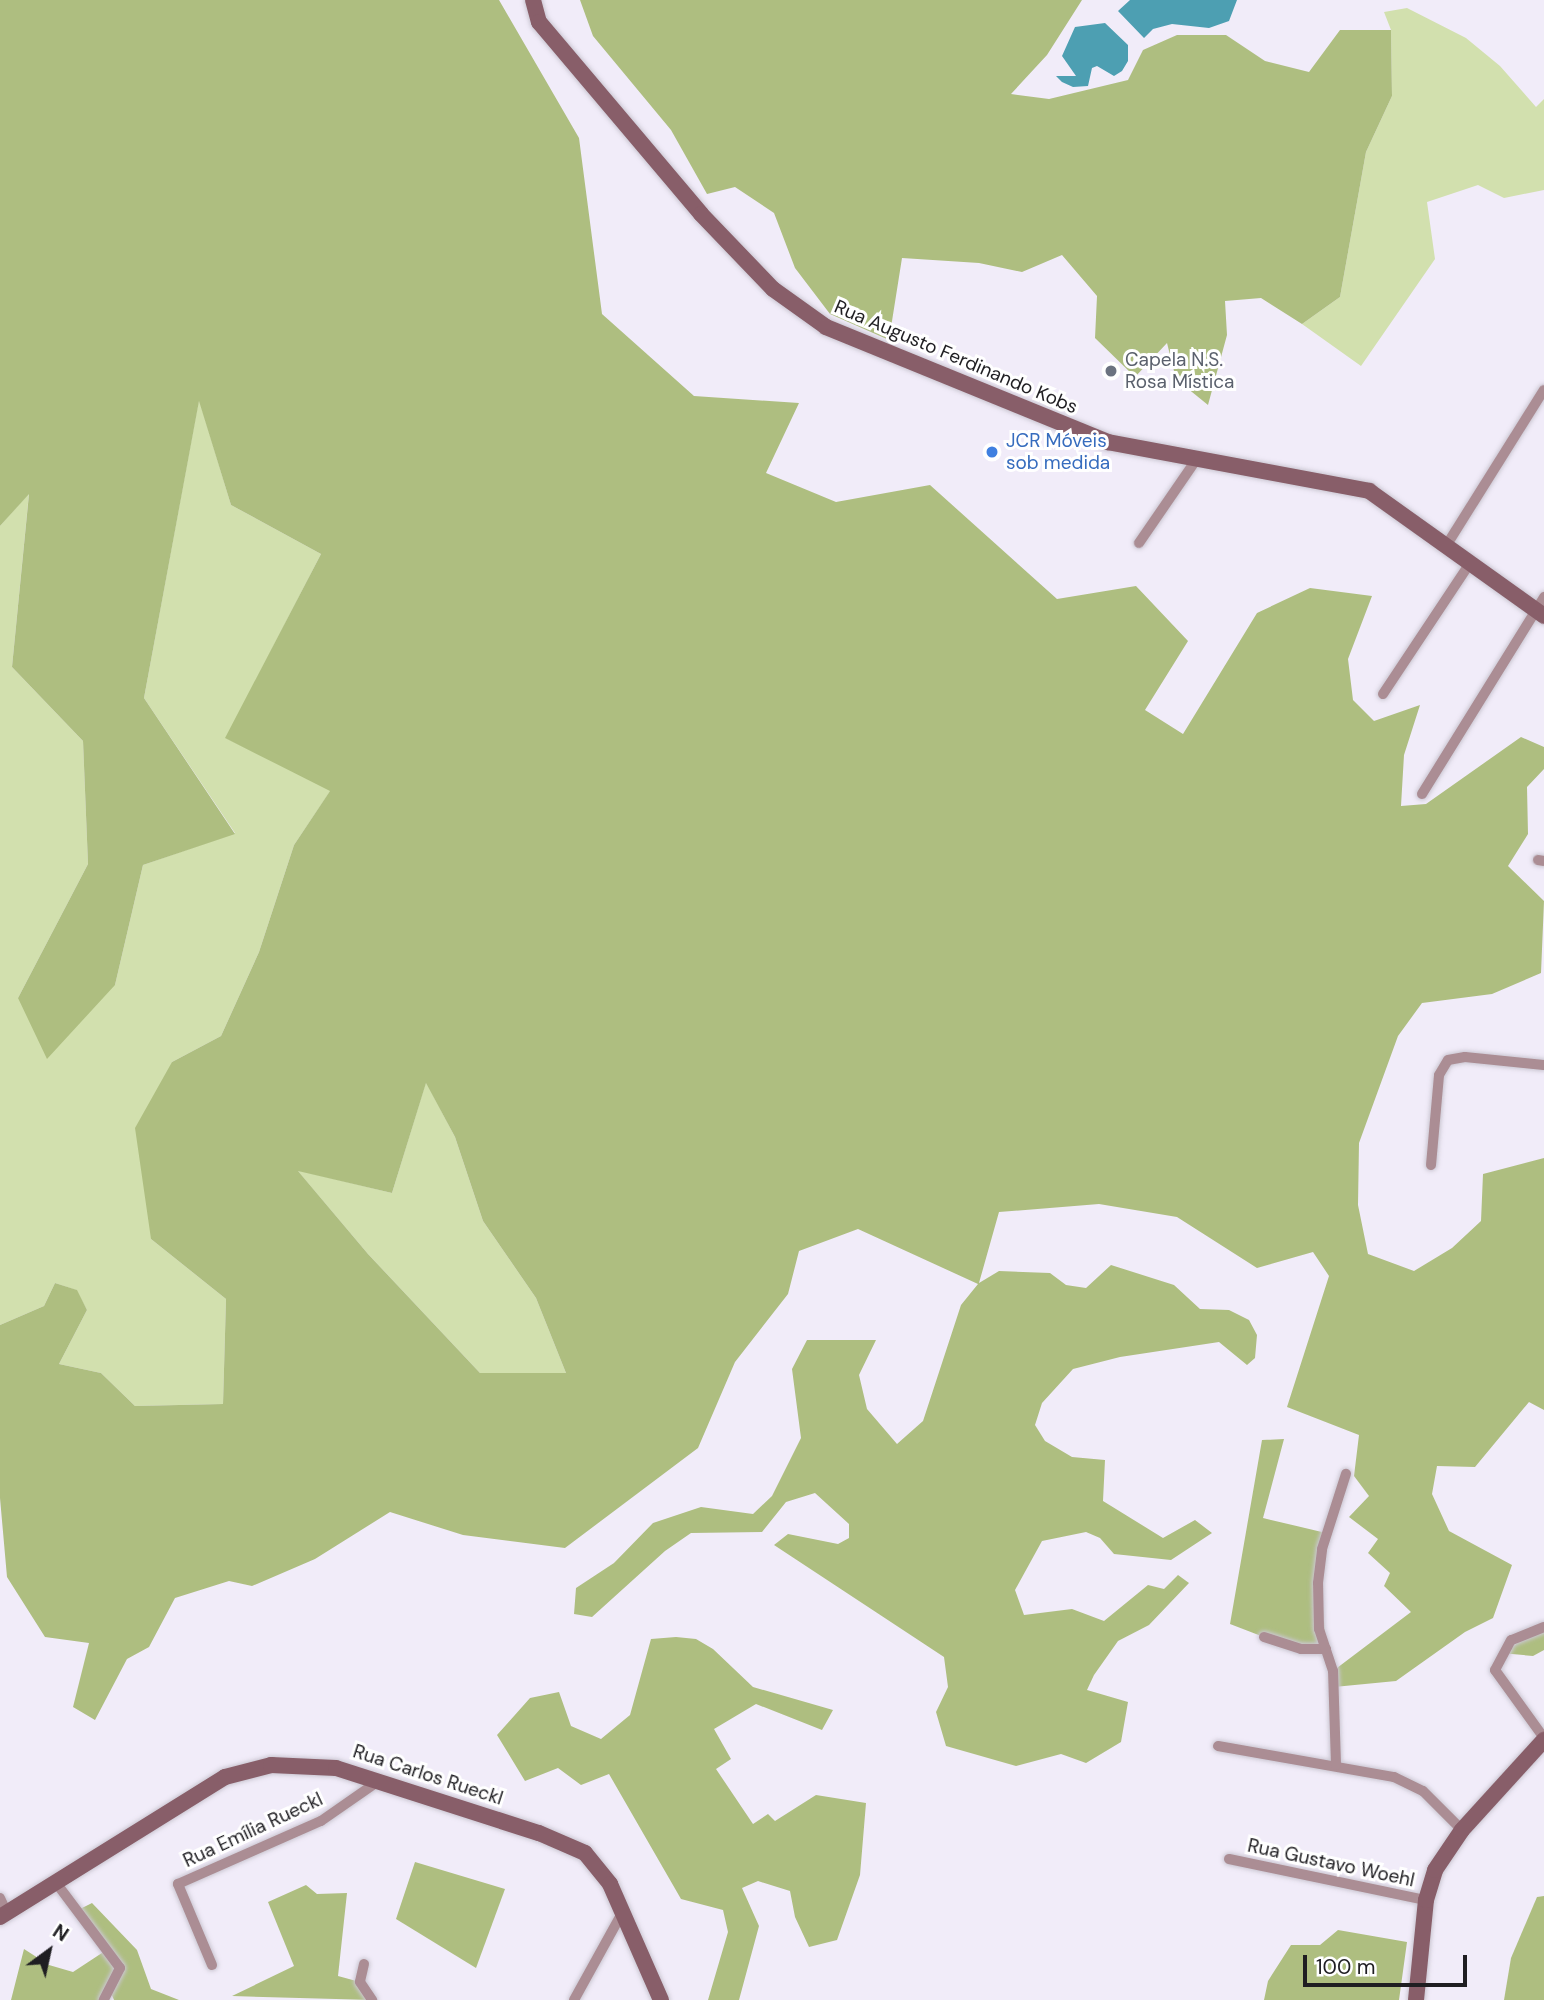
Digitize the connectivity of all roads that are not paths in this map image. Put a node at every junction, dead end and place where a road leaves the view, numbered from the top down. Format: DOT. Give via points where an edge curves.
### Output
graph roads {
  1 [pos="533,3"];
  2 [pos="1544,390"];
  3 [pos="1196,460"];
  4 [pos="1139,542"];
  5 [pos="1446,546"];
  6 [pos="1469,564"];
  7 [pos="1544,597"];
  8 [pos="1539,614"];
  9 [pos="1383,694"];
  10 [pos="1422,794"];
  11 [pos="1544,1065"];
  12 [pos="1431,1165"];
  13 [pos="1346,1474"];
  14 [pos="1544,1627"];
  15 [pos="1264,1637"];
  16 [pos="1325,1649"];
  17 [pos="1544,1739"];
  18 [pos="1218,1746"];
  19 [pos="1335,1765"];
  20 [pos="380,1780"];
  21 [pos="1462,1830"];
  22 [pos="1229,1859"];
  23 [pos="57,1884"];
  24 [pos="1426,1900"];
  25 [pos="2,1909"];
  26 [pos="622,1913"];
  27 [pos="364,1964"];
  28 [pos="212,1965"];
  29 [pos="104,2000"];
  30 [pos="372,2000"];
  31 [pos="574,2000"];
  32 [pos="661,2000"];
  33 [pos="1416,2000"];
  1 -- 3 [label="street, Rua Augusto Ferdinando Kobs" via="538,22 693,205 792,305 861,344 1091,436"];
  2 -- 5 [label="street"];
  3 -- 4 [label="street"];
  3 -- 5 [label="street, Rua Augusto Ferdinando Kobs" via="1360,488 1392,505"];
  5 -- 6 [label="street, Rua Augusto Ferdinando Kobs"];
  6 -- 8 [label="street, Rua Augusto Ferdinando Kobs"];
  6 -- 9 [label="street"];
  7 -- 8 [label="street"];
  8 -- 10 [label="street"];
  11 -- 12 [label="street" via="1465,1057 1448,1060 1439,1075"];
  13 -- 16 [label="street" via="1320,1567 1318,1619"];
  14 -- 17 [label="street" via="1511,1640 1495,1670"];
  15 -- 16 [label="street" via="1301,1649"];
  16 -- 19 [label="street" via="1334,1687"];
  17 -- 21 [label="street"];
  18 -- 19 [label="street"];
  19 -- 21 [label="street" via="1409,1783 1432,1798"];
  20 -- 23 [label="street, Rua Carlos Rueckl" via="310,1765 271,1765 238,1772"];
  20 -- 26 [label="street, Rua Carlos Rueckl" via="573,1846 599,1866"];
  20 -- 28 [label="street, Rua Emília Rueckl" via="321,1821 178,1884"];
  21 -- 24 [label="street" via="1435,1870"];
  22 -- 24 [label="street, Rua Gustavo Woehl"];
  23 -- 25 [label="street, Rua Carlos Rueckl"];
  23 -- 29 [label="street" via="120,1968"];
  24 -- 33 [label="street"];
  26 -- 31 [label="street"];
  26 -- 32 [label="street, Rua Carlos Rueckl"];
  27 -- 30 [label="street" via="360,1982"];
}
